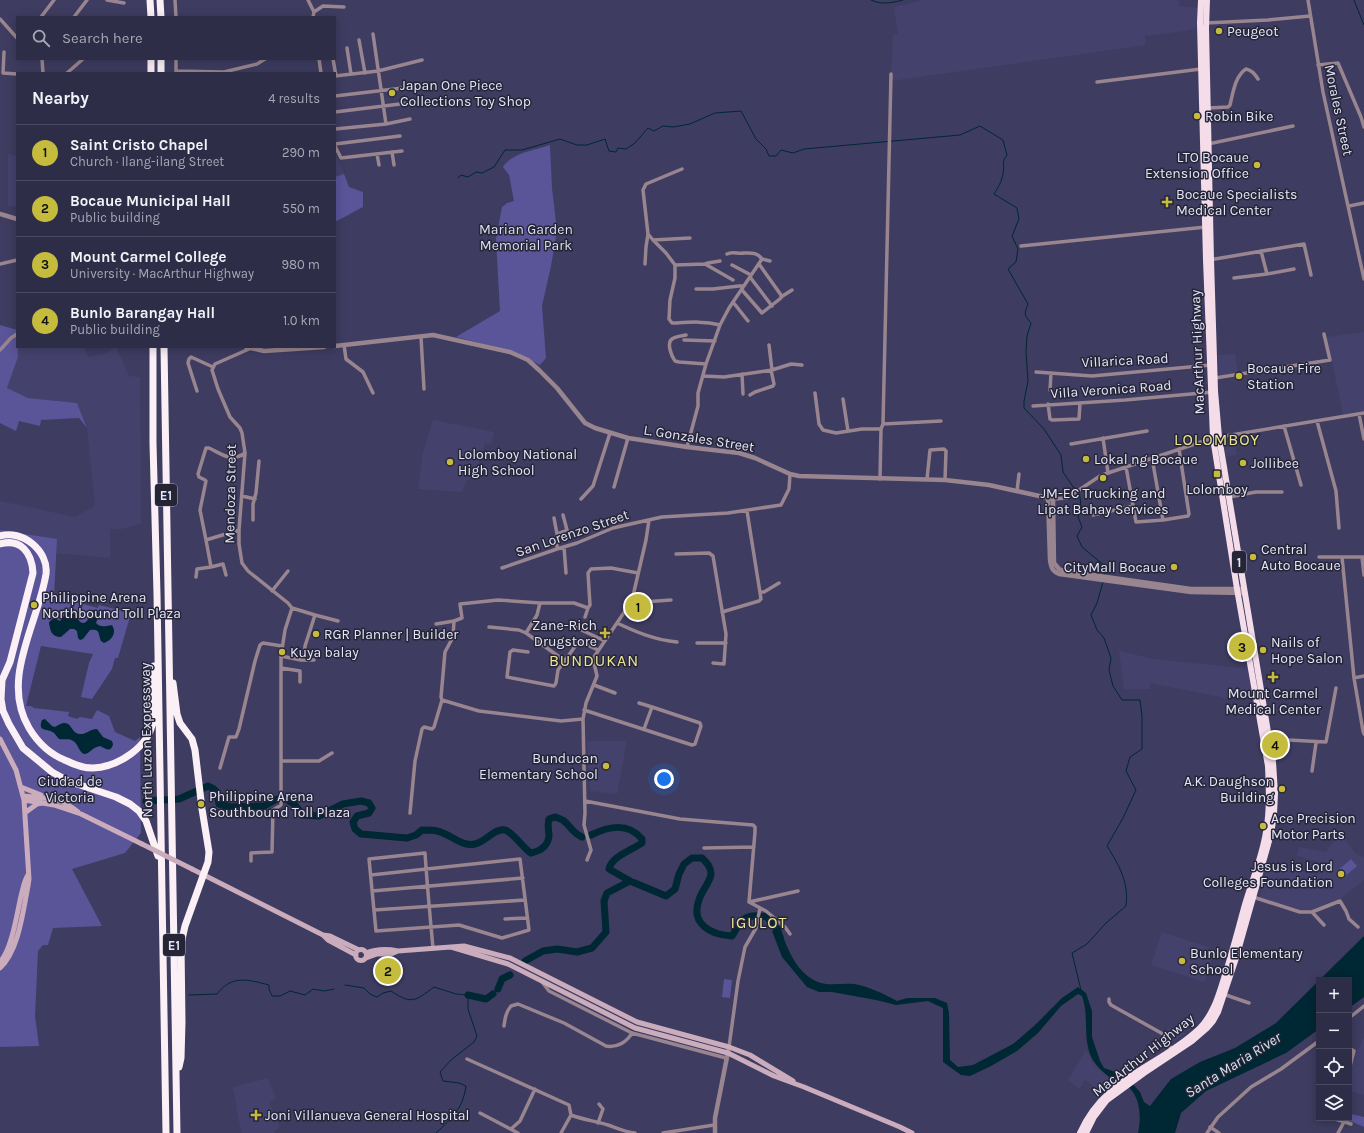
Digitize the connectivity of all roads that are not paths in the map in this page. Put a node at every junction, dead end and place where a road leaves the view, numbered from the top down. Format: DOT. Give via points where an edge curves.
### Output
graph roads {
  1 [pos="54,0"];
  2 [pos="87,0"];
  3 [pos="107,0"];
  4 [pos="150,0"];
  5 [pos="160,0"];
  6 [pos="175,0"];
  7 [pos="308,0"];
  8 [pos="1201,0"];
  9 [pos="1207,0"];
  10 [pos="1308,0"];
  11 [pos="124,3"];
  12 [pos="344,7"];
  13 [pos="314,12"];
  14 [pos="42,16"];
  15 [pos="75,16"];
  16 [pos="151,16"];
  17 [pos="160,16"];
  18 [pos="176,16"];
  19 [pos="312,16"];
  20 [pos="1310,16"];
  21 [pos="0,19"];
  22 [pos="1203,23"];
  23 [pos="373,34"];
  24 [pos="16,36"];
  25 [pos="359,40"];
  26 [pos="347,48"];
  27 [pos="4,52"];
  28 [pos="42,60"];
  29 [pos="82,60"];
  30 [pos="151,60"];
  31 [pos="161,60"];
  32 [pos="176,60"];
  33 [pos="263,60"];
  34 [pos="319,60"];
  35 [pos="333,60"];
  36 [pos="422,60"];
  37 [pos="1318,65"];
  38 [pos="1201,69"];
  39 [pos="378,71"];
  40 [pos="43,72"];
  41 [pos="68,72"];
  42 [pos="151,72"];
  43 [pos="161,72"];
  44 [pos="176,72"];
  45 [pos="224,72"];
  46 [pos="224,72"];
  47 [pos="320,72"];
  48 [pos="335,72"];
  49 [pos="365,72"];
  50 [pos="2,74"];
  51 [pos="16,74"];
  52 [pos="351,74"];
  53 [pos="891,74"];
  54 [pos="336,76"];
  55 [pos="1258,79"];
  56 [pos="1097,82"];
  57 [pos="403,88"];
  58 [pos="381,90"];
  59 [pos="336,96"];
  60 [pos="408,103"];
  61 [pos="383,106"];
  62 [pos="1205,108"];
  63 [pos="336,112"];
  64 [pos="410,119"];
  65 [pos="386,124"];
  66 [pos="1293,126"];
  67 [pos="1364,127"];
  68 [pos="336,129"];
  69 [pos="400,136"];
  70 [pos="1206,144"];
  71 [pos="336,145"];
  72 [pos="336,148"];
  73 [pos="402,151"];
  74 [pos="392,152"];
  75 [pos="377,154"];
  76 [pos="379,165"];
  77 [pos="394,165"];
  78 [pos="682,169"];
  79 [pos="1364,203"];
  80 [pos="1349,206"];
  81 [pos="0,214"];
  82 [pos="16,219"];
  83 [pos="1208,227"];
  84 [pos="648,234"];
  85 [pos="690,238"];
  86 [pos="653,240"];
  87 [pos="1021,246"];
  88 [pos="1261,251"];
  89 [pos="727,254"];
  90 [pos="762,259"];
  91 [pos="16,260"];
  92 [pos="1209,260"];
  93 [pos="720,261"];
  94 [pos="770,261"];
  95 [pos="0,264"];
  96 [pos="645,264"];
  97 [pos="705,264"];
  98 [pos="759,264"];
  99 [pos="675,265"];
  100 [pos="732,265"];
  101 [pos="1294,269"];
  102 [pos="1267,274"];
  103 [pos="1311,275"];
  104 [pos="751,276"];
  105 [pos="1234,278"];
  106 [pos="1364,279"];
  107 [pos="733,280"];
  108 [pos="744,286"];
  109 [pos="696,289"];
  110 [pos="742,290"];
  111 [pos="792,290"];
  112 [pos="782,297"];
  113 [pos="733,302"];
  114 [pos="772,306"];
  115 [pos="748,321"];
  116 [pos="720,325"];
  117 [pos="1324,334"];
  118 [pos="16,335"];
  119 [pos="686,335"];
  120 [pos="421,337"];
  121 [pos="684,340"];
  122 [pos="715,341"];
  123 [pos="344,345"];
  124 [pos="769,345"];
  125 [pos="336,346"];
  126 [pos="153,348"];
  127 [pos="164,348"];
  128 [pos="247,348"];
  129 [pos="313,348"];
  130 [pos="0,350"];
  131 [pos="706,364"];
  132 [pos="1212,365"];
  133 [pos="802,366"];
  134 [pos="213,367"];
  135 [pos="771,370"];
  136 [pos="1036,372"];
  137 [pos="1051,373"];
  138 [pos="742,374"];
  139 [pos="703,376"];
  140 [pos="1215,378"];
  141 [pos="424,389"];
  142 [pos="1050,390"];
  143 [pos="197,391"];
  144 [pos="1213,392"];
  145 [pos="373,393"];
  146 [pos="815,393"];
  147 [pos="743,394"];
  148 [pos="750,395"];
  149 [pos="843,398"];
  150 [pos="1080,403"];
  151 [pos="1048,404"];
  152 [pos="1033,406"];
  153 [pos="1364,413"];
  154 [pos="1359,414"];
  155 [pos="941,421"];
  156 [pos="1316,421"];
  157 [pos="884,424"];
  158 [pos="1284,426"];
  159 [pos="881,429"];
  160 [pos="848,431"];
  161 [pos="1147,431"];
  162 [pos="610,433"];
  163 [pos="628,438"];
  164 [pos="1103,438"];
  165 [pos="1216,438"];
  166 [pos="1364,439"];
  167 [pos="1071,444"];
  168 [pos="688,448"];
  169 [pos="1179,449"];
  170 [pos="245,453"];
  171 [pos="1152,458"];
  172 [pos="259,461"];
  173 [pos="1126,467"];
  174 [pos="1108,473"];
  175 [pos="790,474"];
  176 [pos="1019,474"];
  177 [pos="880,479"];
  178 [pos="927,479"];
  179 [pos="945,480"];
  180 [pos="1301,484"];
  181 [pos="614,487"];
  182 [pos="1018,491"];
  183 [pos="1282,492"];
  184 [pos="242,496"];
  185 [pos="1229,497"];
  186 [pos="255,499"];
  187 [pos="581,499"];
  188 [pos="1051,499"];
  189 [pos="1133,506"];
  190 [pos="747,511"];
  191 [pos="563,515"];
  192 [pos="1093,515"];
  193 [pos="554,518"];
  194 [pos="253,520"];
  195 [pos="649,520"];
  196 [pos="1163,520"];
  197 [pos="1339,528"];
  198 [pos="239,530"];
  199 [pos="557,534"];
  200 [pos="0,536"];
  201 [pos="206,540"];
  202 [pos="0,544"];
  203 [pos="564,547"];
  204 [pos="557,548"];
  205 [pos="676,554"];
  206 [pos="1319,557"];
  207 [pos="1342,557"];
  208 [pos="1363,557"];
  209 [pos="211,567"];
  210 [pos="502,568"];
  211 [pos="288,571"];
  212 [pos="566,573"];
  213 [pos="638,573"];
  214 [pos="226,575"];
  215 [pos="1364,575"];
  216 [pos="196,577"];
  217 [pos="780,583"];
  218 [pos="272,591"];
  219 [pos="1241,591"];
  220 [pos="760,592"];
  221 [pos="631,599"];
  222 [pos="671,600"];
  223 [pos="540,603"];
  224 [pos="292,608"];
  225 [pos="588,608"];
  226 [pos="722,612"];
  227 [pos="315,615"];
  228 [pos="585,617"];
  229 [pos="338,620"];
  230 [pos="454,621"];
  231 [pos="617,623"];
  232 [pos="436,624"];
  233 [pos="489,626"];
  234 [pos="575,628"];
  235 [pos="526,633"];
  236 [pos="158,634"];
  237 [pos="604,641"];
  238 [pos="677,642"];
  239 [pos="697,643"];
  240 [pos="726,643"];
  241 [pos="168,644"];
  242 [pos="282,646"];
  243 [pos="598,650"];
  244 [pos="528,652"];
  245 [pos="281,656"];
  246 [pos="304,660"];
  247 [pos="314,660"];
  248 [pos="565,661"];
  249 [pos="713,663"];
  250 [pos="281,668"];
  251 [pos="1364,676"];
  252 [pos="1354,678"];
  253 [pos="300,682"];
  254 [pos="594,685"];
  255 [pos="1336,688"];
  256 [pos="615,693"];
  257 [pos="442,700"];
  258 [pos="640,703"];
  259 [pos="652,707"];
  260 [pos="584,710"];
  261 [pos="583,719"];
  262 [pos="644,730"];
  263 [pos="1364,734"];
  264 [pos="0,738"];
  265 [pos="1266,740"];
  266 [pos="1316,742"];
  267 [pos="332,753"];
  268 [pos="282,761"];
  269 [pos="220,768"];
  270 [pos="1312,771"];
  271 [pos="21,787"];
  272 [pos="24,798"];
  273 [pos="45,800"];
  274 [pos="585,801"];
  275 [pos="26,812"];
  276 [pos="410,813"];
  277 [pos="754,846"];
  278 [pos="704,848"];
  279 [pos="587,860"];
  280 [pos="251,861"];
  281 [pos="162,868"];
  282 [pos="426,869"];
  283 [pos="203,875"];
  284 [pos="371,875"];
  285 [pos="523,878"];
  286 [pos="428,886"];
  287 [pos="372,891"];
  288 [pos="798,891"];
  289 [pos="1250,896"];
  290 [pos="525,900"];
  291 [pos="749,902"];
  292 [pos="430,906"];
  293 [pos="760,908"];
  294 [pos="374,910"];
  295 [pos="1312,912"];
  296 [pos="527,918"];
  297 [pos="505,919"];
  298 [pos="1324,925"];
  299 [pos="432,927"];
  300 [pos="1358,927"];
  301 [pos="790,934"];
  302 [pos="15,936"];
  303 [pos="433,948"];
  304 [pos="1235,951"];
  305 [pos="358,953"];
  306 [pos="366,955"];
  307 [pos="1271,957"];
  308 [pos="0,962"];
  309 [pos="0,968"];
  310 [pos="529,972"];
  311 [pos="542,981"];
  312 [pos="1222,994"];
  313 [pos="1109,999"];
  314 [pos="1249,1003"];
  315 [pos="1364,1006"];
  316 [pos="1352,1016"];
  317 [pos="504,1026"];
  318 [pos="632,1033"];
  319 [pos="1316,1043"];
  320 [pos="729,1047"];
  321 [pos="1352,1050"];
  322 [pos="1173,1052"];
  323 [pos="727,1055"];
  324 [pos="467,1058"];
  325 [pos="1352,1059"];
  326 [pos="177,1081"];
  327 [pos="804,1087"];
  328 [pos="535,1089"];
  329 [pos="1114,1092"];
  330 [pos="599,1104"];
  331 [pos="480,1113"];
  332 [pos="571,1115"];
  333 [pos="1341,1121"];
  334 [pos="1344,1122"];
  335 [pos="598,1123"];
  336 [pos="1351,1124"];
  337 [pos="714,1125"];
  338 [pos="1210,1127"];
  339 [pos="511,1128"];
  340 [pos="166,1133"];
  341 [pos="177,1133"];
  342 [pos="518,1133"];
  343 [pos="561,1133"];
  344 [pos="635,1133"];
  345 [pos="663,1133"];
  346 [pos="715,1133"];
  347 [pos="912,1133"];
  348 [pos="1080,1133"];
  349 [pos="1086,1133"];
  350 [pos="1207,1133"];
  351 [pos="1219,1133"];
  352 [pos="1338,1133"];
  1 -- 14 [label="street"];
  2 -- 15 [label="street"];
  3 -- 11 [label="street"];
  4 -- 16 [label="highway"];
  5 -- 17 [label="highway"];
  6 -- 18 [label="street"];
  7 -- 13 [label="street"];
  8 -- 22 [label="highway, MacArthur Highway / 1"];
  9 -- 22 [label="highway, MacArthur Highway / 1"];
  10 -- 20 [label="street, Morales Street"];
  12 -- 13 [label="street" via="324,6"];
  13 -- 19 [label="street"];
  20 -- 22 [label="street"];
  20 -- 37 [label="street, Morales Street"];
  21 -- 24 [label="street"];
  22 -- 38 [label="highway, MacArthur Highway / 1"];
  22 -- 62 [label="highway, MacArthur Highway / 1"];
  23 -- 39 [label="street"];
  25 -- 49 [label="street"];
  26 -- 52 [label="street"];
  27 -- 50 [label="street"];
  28 -- 40 [label="street"];
  29 -- 41 [label="street"];
  30 -- 42 [label="highway"];
  31 -- 43 [label="highway"];
  32 -- 44 [label="street"];
  33 -- 46 [label="street"];
  34 -- 47 [label="street"];
  35 -- 48 [label="street"];
  36 -- 39 [label="street"];
  37 -- 67 [label="street" via="1338,63"];
  37 -- 80 [label="street, Morales Street"];
  38 -- 56 [label="street"];
  38 -- 62 [label="highway, MacArthur Highway / 1"];
  39 -- 49 [label="street"];
  39 -- 58 [label="street"];
  44 -- 45 [label="street"];
  49 -- 52 [label="street"];
  50 -- 51 [label="street"];
  52 -- 54 [label="street"];
  53 -- 157 [label="street"];
  55 -- 62 [label="street" via="1246,69 1237,81 1228,107"];
  57 -- 58 [label="street"];
  58 -- 59 [label="street"];
  58 -- 61 [label="street"];
  60 -- 61 [label="street"];
  61 -- 63 [label="street"];
  61 -- 65 [label="street"];
  62 -- 70 [label="highway, MacArthur Highway / 1"];
  64 -- 65 [label="street"];
  65 -- 68 [label="street"];
  66 -- 70 [label="street"];
  69 -- 71 [label="street"];
  70 -- 83 [label="highway, MacArthur Highway / 1"];
  72 -- 75 [label="street" via="340,158"];
  73 -- 74 [label="street"];
  74 -- 75 [label="street"];
  74 -- 77 [label="street"];
  75 -- 76 [label="street"];
  78 -- 84 [label="street" via="646,184 643,190"];
  79 -- 80 [label="street"];
  80 -- 106 [label="street, Morales Street"];
  81 -- 82 [label="street"];
  83 -- 87 [label="street"];
  83 -- 92 [label="highway, MacArthur Highway / 1"];
  84 -- 86 [label="street"];
  84 -- 96 [label="street"];
  85 -- 86 [label="street"];
  86 -- 99 [label="street"];
  88 -- 92 [label="street"];
  88 -- 102 [label="street"];
  88 -- 103 [label="street" via="1304,244"];
  89 -- 90 [label="street" via="748,252"];
  90 -- 94 [label="street"];
  90 -- 98 [label="street"];
  91 -- 95 [label="street"];
  92 -- 132 [label="highway, MacArthur Highway / 1"];
  93 -- 97 [label="street"];
  97 -- 99 [label="street"];
  97 -- 107 [label="street"];
  98 -- 104 [label="street"];
  98 -- 112 [label="street"];
  99 -- 116 [label="street" via="670,321 710,322"];
  100 -- 104 [label="street"];
  101 -- 102 [label="street"];
  102 -- 105 [label="street"];
  104 -- 108 [label="street"];
  104 -- 114 [label="street"];
  108 -- 109 [label="street" via="713,290"];
  108 -- 110 [label="street"];
  110 -- 113 [label="street"];
  110 -- 114 [label="street" via="760,313 764,313"];
  111 -- 112 [label="street"];
  112 -- 114 [label="street"];
  113 -- 115 [label="street"];
  113 -- 116 [label="street"];
  116 -- 122 [label="street"];
  117 -- 140 [label="street" via="1330,360"];
  118 -- 130 [label="street"];
  119 -- 131 [label="street" via="670,342 675,361"];
  120 -- 123 [label="street, L. Gonzales Street"];
  120 -- 141 [label="street"];
  120 -- 162 [label="street, L. Gonzales Street" via="433,335 482,345 510,352 528,360 557,388 585,423"];
  121 -- 122 [label="street"];
  122 -- 131 [label="street"];
  123 -- 125 [label="street, L. Gonzales Street"];
  123 -- 145 [label="street" via="346,359 363,372"];
  124 -- 135 [label="street"];
  126 -- 236 [label="highway, North Luzon Expressway / E1"];
  127 -- 241 [label="highway, North Luzon Expressway / E1"];
  128 -- 129 [label="street" via="279,351"];
  128 -- 134 [label="street"];
  131 -- 139 [label="street"];
  132 -- 137 [label="street, Villarica Road" via="1092,376"];
  132 -- 140 [label="highway, MacArthur Highway / 1"];
  132 -- 144 [label="highway, MacArthur Highway / 1"];
  133 -- 135 [label="street" via="791,364"];
  134 -- 143 [label="street" via="191,357 189,359"];
  134 -- 170 [label="street, Mendoza Street" via="218,389 228,413 242,433"];
  135 -- 138 [label="street"];
  135 -- 148 [label="street" via="773,386"];
  136 -- 137 [label="street, Villarica Road"];
  137 -- 142 [label="street"];
  138 -- 139 [label="street" via="724,377"];
  138 -- 147 [label="street"];
  139 -- 168 [label="street"];
  140 -- 144 [label="highway, MacArthur Highway / 1"];
  144 -- 150 [label="street, Villa Veronica Road"];
  144 -- 165 [label="highway, MacArthur Highway / 1"];
  146 -- 160 [label="street" via="821,429 836,433"];
  149 -- 160 [label="street"];
  150 -- 151 [label="street, Villa Veronica Road"];
  150 -- 151 [label="street" via="1079,419 1052,420"];
  151 -- 152 [label="street, Villa Veronica Road"];
  153 -- 154 [label="street"];
  154 -- 156 [label="street"];
  154 -- 166 [label="street"];
  155 -- 157 [label="street"];
  156 -- 158 [label="street"];
  156 -- 197 [label="street" via="1336,491"];
  157 -- 159 [label="street"];
  158 -- 165 [label="street"];
  158 -- 180 [label="street"];
  159 -- 160 [label="street"];
  159 -- 177 [label="street"];
  161 -- 164 [label="street"];
  162 -- 163 [label="street, L. Gonzales Street"];
  162 -- 187 [label="street" via="593,486"];
  163 -- 168 [label="street, L. Gonzales Street"];
  163 -- 181 [label="street"];
  164 -- 167 [label="street"];
  164 -- 174 [label="street"];
  165 -- 169 [label="street, L. Gonzales Street"];
  165 -- 185 [label="highway, MacArthur Highway / 1"];
  165 -- 219 [label="highway, MacArthur Highway / 1"];
  168 -- 175 [label="street, L. Gonzales Street" via="739,453 776,466"];
  169 -- 171 [label="street, L. Gonzales Street"];
  169 -- 196 [label="street" via="1189,515"];
  170 -- 184 [label="street, Mendoza Street"];
  170 -- 201 [label="street" via="234,458 209,448 205,449 198,475 206,482 200,510"];
  171 -- 173 [label="street, L. Gonzales Street"];
  171 -- 196 [label="street"];
  172 -- 186 [label="street"];
  173 -- 174 [label="street, L. Gonzales Street"];
  173 -- 189 [label="street"];
  174 -- 188 [label="street, L. Gonzales Street" via="1067,498"];
  175 -- 177 [label="street, L. Gonzales Street"];
  175 -- 190 [label="street, San Lorenzo Street" via="789,489 782,505"];
  176 -- 182 [label="street"];
  177 -- 178 [label="street, L. Gonzales Street"];
  178 -- 179 [label="street, L. Gonzales Street"];
  178 -- 179 [label="street" via="930,450 944,449"];
  179 -- 182 [label="street, L. Gonzales Street"];
  182 -- 188 [label="street, L. Gonzales Street"];
  183 -- 185 [label="street" via="1256,492"];
  184 -- 186 [label="street"];
  184 -- 198 [label="street, Mendoza Street"];
  185 -- 219 [label="highway, MacArthur Highway / 1"];
  186 -- 194 [label="street"];
  188 -- 219 [label="street" via="1051,566 1058,574"];
  189 -- 192 [label="street"];
  189 -- 196 [label="street" via="1137,522"];
  190 -- 195 [label="street, San Lorenzo Street"];
  190 -- 220 [label="street"];
  191 -- 199 [label="street" via="567,530"];
  193 -- 199 [label="street"];
  195 -- 203 [label="street, San Lorenzo Street" via="613,528"];
  195 -- 213 [label="street"];
  198 -- 201 [label="street"];
  198 -- 218 [label="street, Mendoza Street" via="244,568"];
  199 -- 204 [label="street"];
  200 -- 236 [label="highway" via="13,535 29,540 45,562 46,573 20,664 18,699 21,714 33,736 62,759 84,767 114,764 144,740 153,720 153,677"];
  201 -- 209 [label="street"];
  202 -- 281 [label="highway" via="10,543 23,548 32,559 33,573 10,662 2,680 1,699 9,724 23,748 52,772 68,781 116,797 139,811 146,821"];
  203 -- 204 [label="street, San Lorenzo Street"];
  203 -- 212 [label="street"];
  204 -- 210 [label="street, San Lorenzo Street"];
  205 -- 226 [label="street" via="712,554"];
  206 -- 207 [label="street"];
  207 -- 208 [label="street"];
  207 -- 252 [label="street"];
  208 -- 215 [label="street"];
  209 -- 214 [label="street" via="223,564"];
  209 -- 216 [label="street" via="197,569"];
  211 -- 218 [label="street"];
  213 -- 221 [label="street"];
  213 -- 225 [label="street" via="611,568 591,568 588,573"];
  217 -- 220 [label="street"];
  218 -- 224 [label="street, Mendoza Street"];
  219 -- 265 [label="highway, MacArthur Highway / 1"];
  220 -- 226 [label="street" via="759,601"];
  221 -- 222 [label="street" via="643,602"];
  221 -- 231 [label="street"];
  223 -- 225 [label="street" via="574,603"];
  223 -- 230 [label="street" via="498,600 462,603 462,618"];
  223 -- 235 [label="street" via="537,615"];
  224 -- 227 [label="street"];
  224 -- 242 [label="street"];
  225 -- 228 [label="street"];
  226 -- 240 [label="street"];
  227 -- 229 [label="street"];
  227 -- 246 [label="street" via="305,646"];
  230 -- 232 [label="street"];
  230 -- 257 [label="street" via="453,637 445,652"];
  231 -- 237 [label="street"];
  231 -- 238 [label="street" via="639,633"];
  233 -- 235 [label="street"];
  234 -- 237 [label="street"];
  235 -- 248 [label="street"];
  236 -- 281 [label="highway, North Luzon Expressway / E1"];
  237 -- 243 [label="street"];
  239 -- 240 [label="street"];
  240 -- 249 [label="street" via="724,664"];
  241 -- 283 [label="highway" via="177,714 180,723 192,739 195,750 208,852 208,862"];
  241 -- 326 [label="highway, North Luzon Expressway / E1"];
  242 -- 245 [label="street"];
  242 -- 269 [label="street" via="263,643 260,645 239,729 236,737 229,737"];
  243 -- 248 [label="street" via="579,642"];
  243 -- 254 [label="street" via="594,657 597,676"];
  244 -- 248 [label="street" via="510,652 507,677 554,686 558,670"];
  245 -- 246 [label="street"];
  245 -- 250 [label="street"];
  246 -- 247 [label="street"];
  250 -- 253 [label="street" via="300,671"];
  250 -- 268 [label="street"];
  251 -- 252 [label="street"];
  252 -- 263 [label="street"];
  254 -- 256 [label="street"];
  254 -- 260 [label="street"];
  255 -- 266 [label="street" via="1326,742"];
  257 -- 261 [label="street" via="479,711 561,721"];
  257 -- 276 [label="street" via="434,728 422,729 415,761"];
  258 -- 259 [label="street"];
  259 -- 262 [label="street"];
  259 -- 262 [label="street" via="700,722 696,743 693,746"];
  260 -- 261 [label="street"];
  260 -- 262 [label="street"];
  261 -- 274 [label="street"];
  264 -- 271 [label="main road" via="16,770"];
  265 -- 266 [label="street"];
  265 -- 289 [label="highway, MacArthur Highway / 1" via="1269,814"];
  266 -- 270 [label="street"];
  267 -- 268 [label="street" via="319,761"];
  268 -- 280 [label="street" via="281,805 273,810 272,852 252,853"];
  271 -- 272 [label="main road"];
  271 -- 273 [label="main road"];
  272 -- 273 [label="main road"];
  272 -- 275 [label="main road"];
  273 -- 275 [label="main road"];
  273 -- 283 [label="main road, bridge" via="81,814"];
  274 -- 277 [label="street" via="680,819 753,825"];
  274 -- 279 [label="street" via="584,825 591,850"];
  275 -- 302 [label="main road" via="28,875 24,884"];
  277 -- 278 [label="street"];
  277 -- 291 [label="street"];
  281 -- 340 [label="highway, North Luzon Expressway / E1"];
  282 -- 284 [label="street"];
  282 -- 284 [label="street" via="425,853 369,859"];
  282 -- 285 [label="street" via="520,859"];
  282 -- 286 [label="street"];
  283 -- 305 [label="main road" via="323,935 330,936"];
  283 -- 326 [label="highway" via="181,944 181,1058"];
  284 -- 287 [label="street"];
  285 -- 286 [label="street"];
  285 -- 290 [label="street"];
  286 -- 287 [label="street"];
  286 -- 292 [label="street"];
  287 -- 294 [label="street"];
  288 -- 291 [label="street"];
  289 -- 295 [label="street" via="1300,912"];
  289 -- 304 [label="highway, MacArthur Highway / 1"];
  290 -- 292 [label="street"];
  290 -- 296 [label="street"];
  291 -- 293 [label="street"];
  292 -- 294 [label="street"];
  292 -- 299 [label="street"];
  293 -- 301 [label="street" via="773,916"];
  293 -- 320 [label="street" via="756,928 745,948"];
  294 -- 299 [label="street" via="376,931"];
  295 -- 298 [label="street"];
  295 -- 300 [label="street" via="1340,901 1349,919"];
  296 -- 297 [label="street"];
  296 -- 299 [label="street" via="529,930 502,938 460,925"];
  299 -- 303 [label="street"];
  302 -- 308 [label="main road"];
  302 -- 309 [label="main road" via="10,955"];
  303 -- 306 [label="main road"];
  303 -- 310 [label="main road" via="451,947 509,961"];
  304 -- 307 [label="street"];
  304 -- 312 [label="highway, MacArthur Highway / 1"];
  305 -- 306 [label="main road" via="362,950"];
  305 -- 306 [label="main road" via="360,960"];
  310 -- 311 [label="main road"];
  310 -- 320 [label="main road" via="637,1022"];
  311 -- 318 [label="street" via="549,991"];
  311 -- 323 [label="main road" via="635,1028"];
  312 -- 314 [label="street"];
  312 -- 322 [label="highway, MacArthur Highway / 1" via="1208,1018"];
  313 -- 322 [label="street" via="1111,1004 1163,1034"];
  315 -- 316 [label="street"];
  317 -- 318 [label="street" via="509,1008 518,1004 606,1046 618,1045"];
  318 -- 323 [label="street"];
  319 -- 338 [label="street" via="1251,1087"];
  320 -- 323 [label="street"];
  320 -- 327 [label="main road"];
  321 -- 325 [label="street"];
  322 -- 329 [label="highway, MacArthur Highway / 1"];
  323 -- 327 [label="main road"];
  323 -- 337 [label="street"];
  324 -- 328 [label="street"];
  326 -- 341 [label="highway, North Luzon Expressway / E1"];
  327 -- 347 [label="main road"];
  328 -- 332 [label="street" via="570,1105"];
  328 -- 339 [label="street" via="520,1121"];
  329 -- 348 [label="highway, MacArthur Highway / 1" via="1104,1097 1093,1110"];
  329 -- 349 [label="highway, MacArthur Highway / 1" via="1097,1112"];
  330 -- 335 [label="street" via="603,1110"];
  331 -- 339 [label="street"];
  332 -- 335 [label="street"];
  332 -- 343 [label="street"];
  333 -- 334 [label="street"];
  334 -- 336 [label="street"];
  334 -- 352 [label="street"];
  335 -- 344 [label="street"];
  337 -- 345 [label="street"];
  337 -- 346 [label="street"];
  338 -- 350 [label="street"];
  338 -- 351 [label="street"];
  339 -- 342 [label="street"];
}
